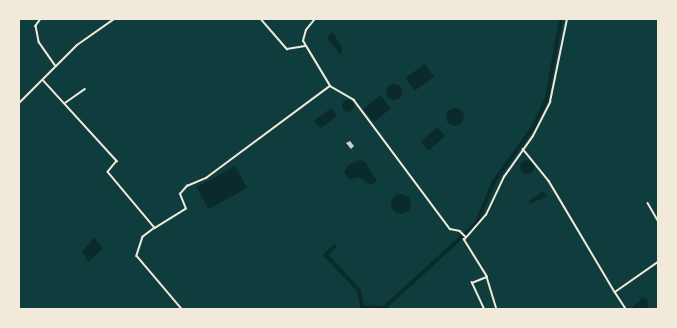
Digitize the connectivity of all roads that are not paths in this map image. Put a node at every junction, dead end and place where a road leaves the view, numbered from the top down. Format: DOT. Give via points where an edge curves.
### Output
graph roads {
  1 [pos="41,19"];
  2 [pos="114,19"];
  3 [pos="261,19"];
  4 [pos="315,19"];
  5 [pos="566,19"];
  6 [pos="305,46"];
  7 [pos="56,66"];
  8 [pos="43,80"];
  9 [pos="330,86"];
  10 [pos="86,89"];
  11 [pos="19,103"];
  12 [pos="66,103"];
  13 [pos="523,148"];
  14 [pos="648,203"];
  15 [pos="658,220"];
  16 [pos="155,228"];
  17 [pos="466,237"];
  18 [pos="658,262"];
  19 [pos="487,277"];
  20 [pos="615,292"];
  21 [pos="182,309"];
  22 [pos="484,309"];
  23 [pos="497,309"];
  24 [pos="626,309"];
  1 -- 7 [label="street" via="36,26 39,42"];
  2 -- 7 [label="street" via="76,45"];
  3 -- 6 [label="street" via="288,49"];
  4 -- 6 [label="street" via="303,36"];
  5 -- 13 [label="street" via="550,102"];
  6 -- 9 [label="street"];
  7 -- 8 [label="street"];
  8 -- 11 [label="street"];
  8 -- 12 [label="street"];
  9 -- 16 [label="street" via="206,178 187,186 180,194 186,209"];
  9 -- 17 [label="street" via="354,100 450,229 460,231"];
  10 -- 12 [label="street"];
  12 -- 16 [label="street" via="117,162 108,172"];
  13 -- 17 [label="street" via="504,177 486,215"];
  13 -- 20 [label="street" via="549,181"];
  14 -- 15 [label="street"];
  16 -- 21 [label="street" via="143,237 137,256"];
  17 -- 19 [label="street"];
  18 -- 20 [label="street"];
  19 -- 22 [label="street" via="472,283"];
  19 -- 23 [label="street"];
  20 -- 24 [label="street"];
}
